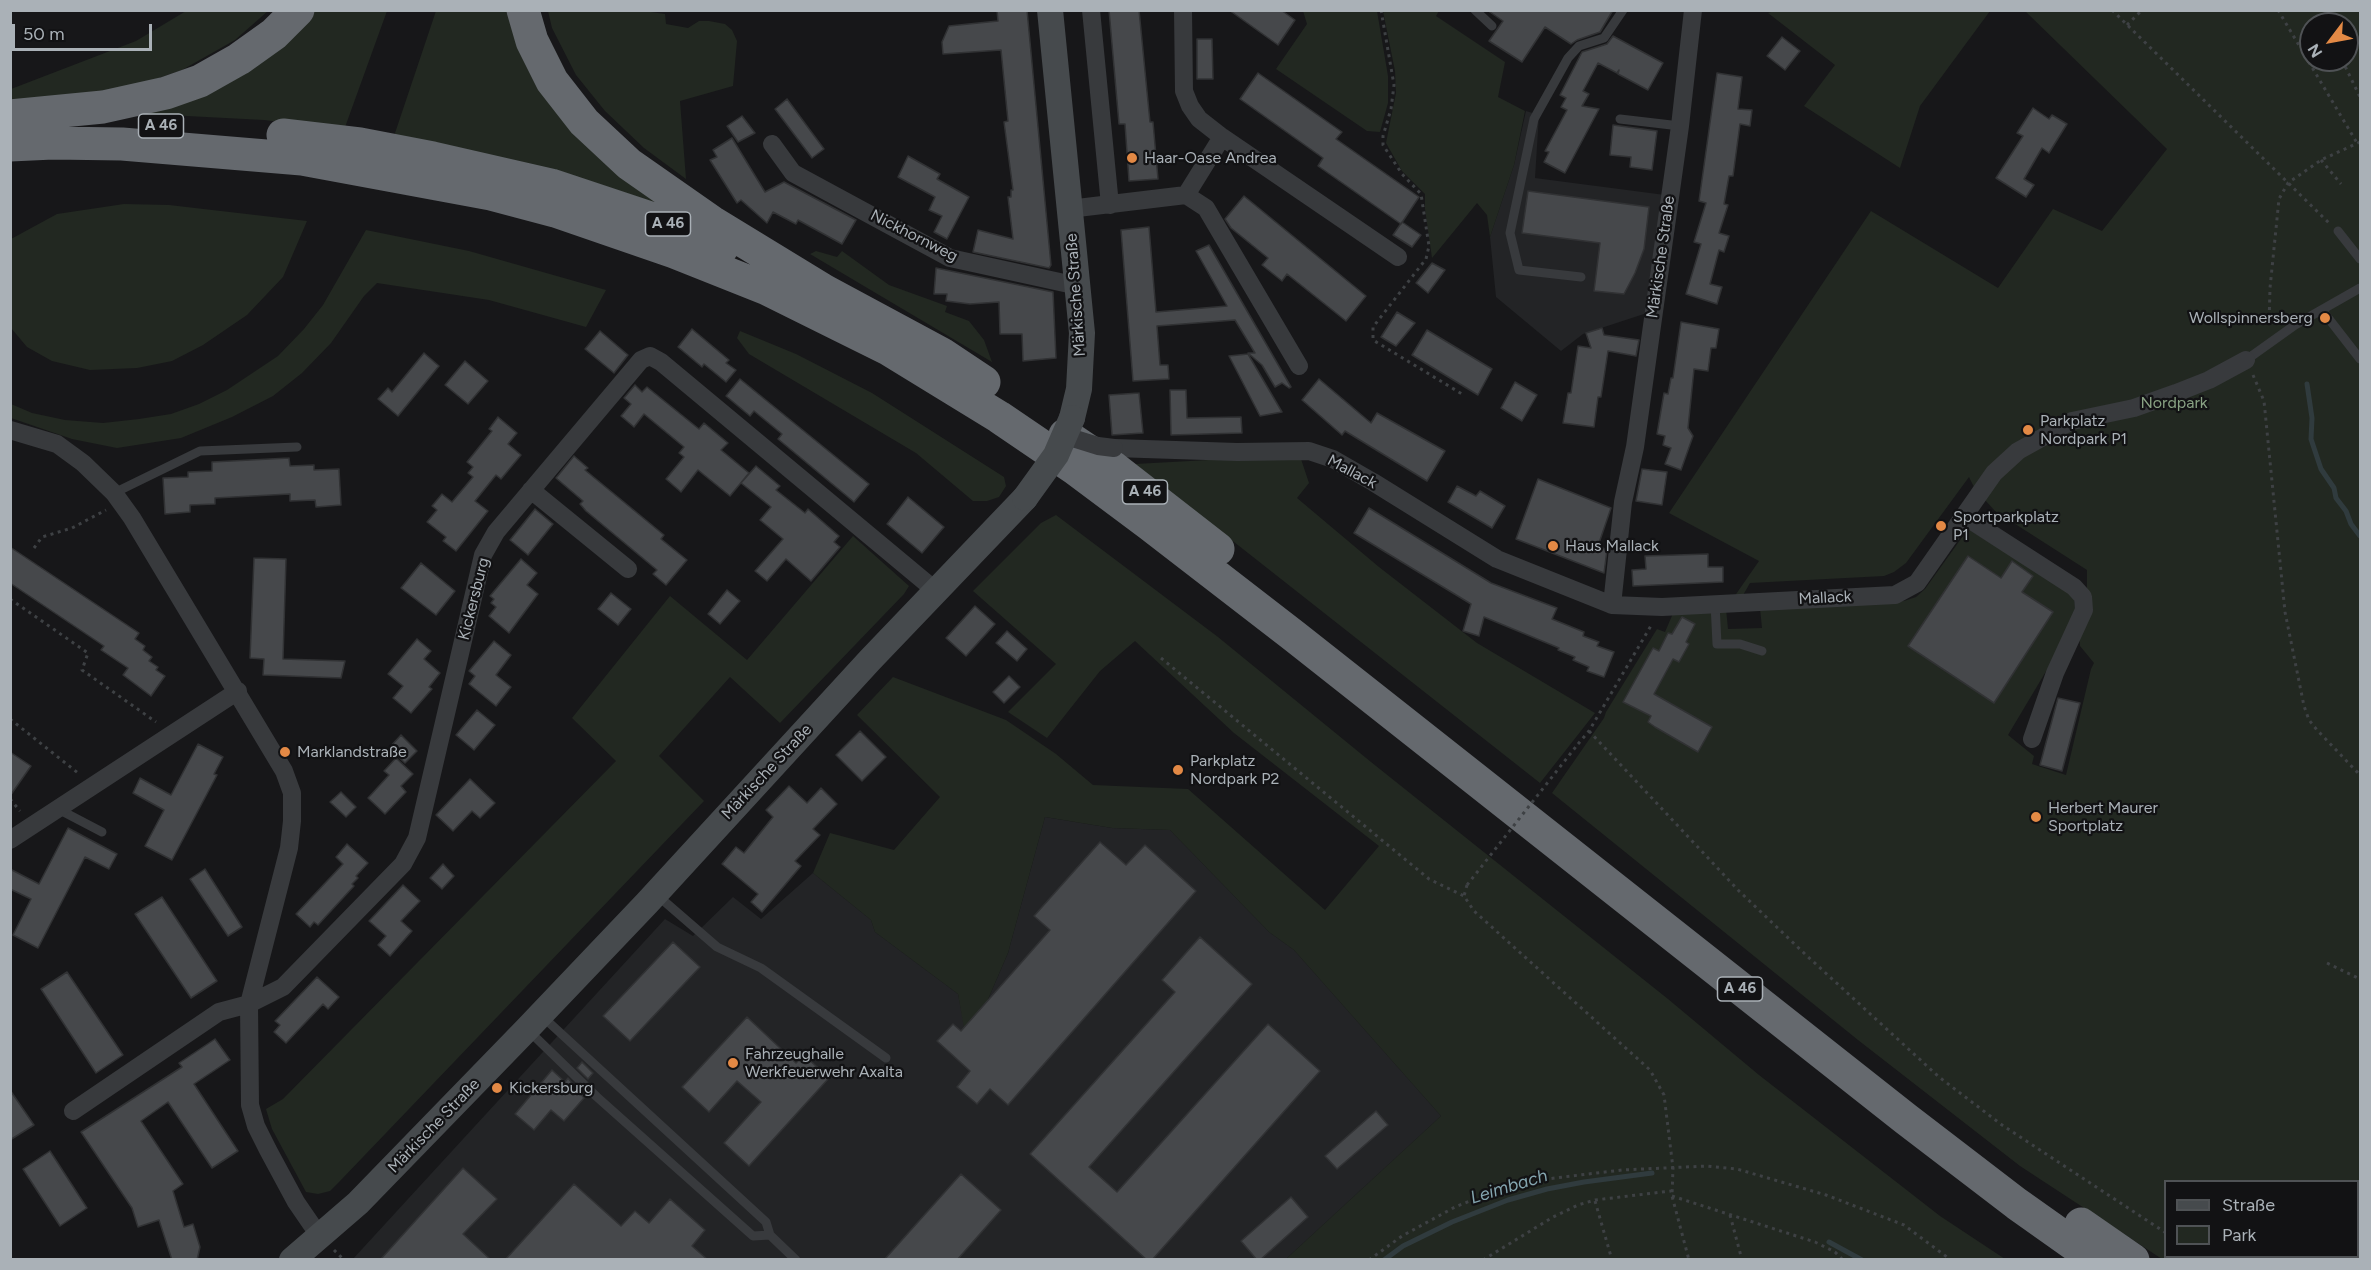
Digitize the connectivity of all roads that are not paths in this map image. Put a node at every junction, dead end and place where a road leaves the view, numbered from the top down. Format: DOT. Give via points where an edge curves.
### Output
graph roads {
  1 [pos="298,10"];
  2 [pos="523,10"];
  3 [pos="1050,10"];
  4 [pos="1091,10"];
  5 [pos="1183,10"];
  6 [pos="1475,10"];
  7 [pos="1623,10"];
  8 [pos="1694,10"];
  9 [pos="1492,26"];
  10 [pos="10,116"];
  11 [pos="1620,119"];
  12 [pos="1680,126"];
  13 [pos="10,127"];
  14 [pos="1222,137"];
  15 [pos="772,144"];
  16 [pos="10,145"];
  17 [pos="307,148"];
  18 [pos="428,169"];
  19 [pos="1186,195"];
  20 [pos="1110,205"];
  21 [pos="1069,209"];
  22 [pos="2337,231"];
  23 [pos="1398,257"];
  24 [pos="2361,258"];
  25 [pos="1581,278"];
  26 [pos="1078,286"];
  27 [pos="2361,288"];
  28 [pos="2322,310"];
  29 [pos="889,326"];
  30 [pos="2361,359"];
  31 [pos="2246,360"];
  32 [pos="1299,366"];
  33 [pos="1069,427"];
  34 [pos="10,430"];
  35 [pos="297,447"];
  36 [pos="531,490"];
  37 [pos="118,497"];
  38 [pos="1964,516"];
  39 [pos="628,569"];
  40 [pos="936,591"];
  41 [pos="1715,603"];
  42 [pos="1612,605"];
  43 [pos="1762,651"];
  44 [pos="238,691"];
  45 [pos="2032,739"];
  46 [pos="58,809"];
  47 [pos="102,832"];
  48 [pos="10,840"];
  49 [pos="655,894"];
  50 [pos="249,1004"];
  51 [pos="534,1022"];
  52 [pos="886,1058"];
  53 [pos="73,1111"];
  54 [pos="770,1235"];
  55 [pos="320,1237"];
  56 [pos="292,1260"];
  57 [pos="796,1260"];
  58 [pos="2096,1260"];
  59 [pos="2133,1260"];
  1 -- 10 [label="highway" via="274,34 200,81 166,93 103,106"];
  2 -- 29 [label="highway" via="532,41 552,81 584,122 628,164 712,222"];
  3 -- 21 [label="main road, Märkische Straße"];
  4 -- 20 [label="street"];
  5 -- 14 [label="street" via="1184,91 1199,119"];
  6 -- 9 [label="lane"];
  7 -- 25 [label="lane" via="1604,38 1579,46 1568,58 1534,119 1510,233 1519,270"];
  8 -- 12 [label="street, Märkische Straße"];
  11 -- 12 [label="lane"];
  12 -- 42 [label="street, Märkische Straße" via="1635,447 1623,502"];
  13 -- 17 [label="highway, A 46" via="185,127"];
  14 -- 19 [label="street"];
  14 -- 23 [label="street"];
  15 -- 26 [label="street, Nickhornweg" via="793,173 950,258"];
  16 -- 17 [label="highway, A 46"];
  17 -- 18 [label="highway, A 46" via="360,144"];
  18 -- 29 [label="highway, A 46" via="551,185 692,232 837,308"];
  18 -- 58 [label="highway, A 46" via="491,194 555,211 674,252 767,289 888,350 999,417 1215,574 1897,1112"];
  19 -- 20 [label="street"];
  19 -- 32 [label="street" via="1206,208"];
  20 -- 21 [label="street"];
  21 -- 26 [label="main road, Märkische Straße"];
  22 -- 24 [label="lane"];
  26 -- 33 [label="main road, Märkische Straße" via="1082,358"];
  27 -- 28 [label="lane"];
  28 -- 30 [label="lane"];
  28 -- 31 [label="lane" via="2295,324"];
  29 -- 59 [label="highway, A 46" via="942,354 1114,468 1937,1117"];
  31 -- 38 [label="street, Mallack" via="2176,393 2134,408 2072,421 2038,438 1994,474"];
  33 -- 40 [label="main road, Märkische Straße, bridge" via="1051,462 1025,498"];
  33 -- 42 [label="street, Mallack, bridge" via="1098,446 1114,448 1309,451 1373,482 1497,559"];
  34 -- 37 [label="street" via="57,444"];
  35 -- 37 [label="lane" via="200,451"];
  36 -- 39 [label="street"];
  36 -- 40 [label="street, Kickersburg" via="641,360 650,356"];
  36 -- 50 [label="street, Kickersburg" via="496,532 483,555 417,838 408,855 283,987"];
  37 -- 44 [label="street"];
  38 -- 41 [label="street, Mallack" via="1917,583 1895,595"];
  38 -- 45 [label="street" via="2074,587 2083,597 2085,610 2055,673"];
  40 -- 49 [label="main road, Märkische Straße"];
  41 -- 42 [label="street, Mallack"];
  41 -- 43 [label="lane" via="1718,644 1740,644"];
  44 -- 46 [label="street"];
  44 -- 50 [label="street" via="279,760 291,793 292,821 289,848"];
  46 -- 47 [label="lane"];
  46 -- 48 [label="street"];
  49 -- 51 [label="main road, Märkische Straße"];
  49 -- 52 [label="lane" via="717,947 761,968"];
  50 -- 53 [label="street" via="219,1012"];
  50 -- 55 [label="street" via="250,1106 256,1126 296,1202"];
  51 -- 54 [label="lane" via="766,1222"];
  51 -- 54 [label="lane" via="597,1097 753,1236"];
  51 -- 55 [label="main road, Märkische Straße"];
  54 -- 57 [label="lane"];
  55 -- 56 [label="main road, Märkische Straße"];
}
